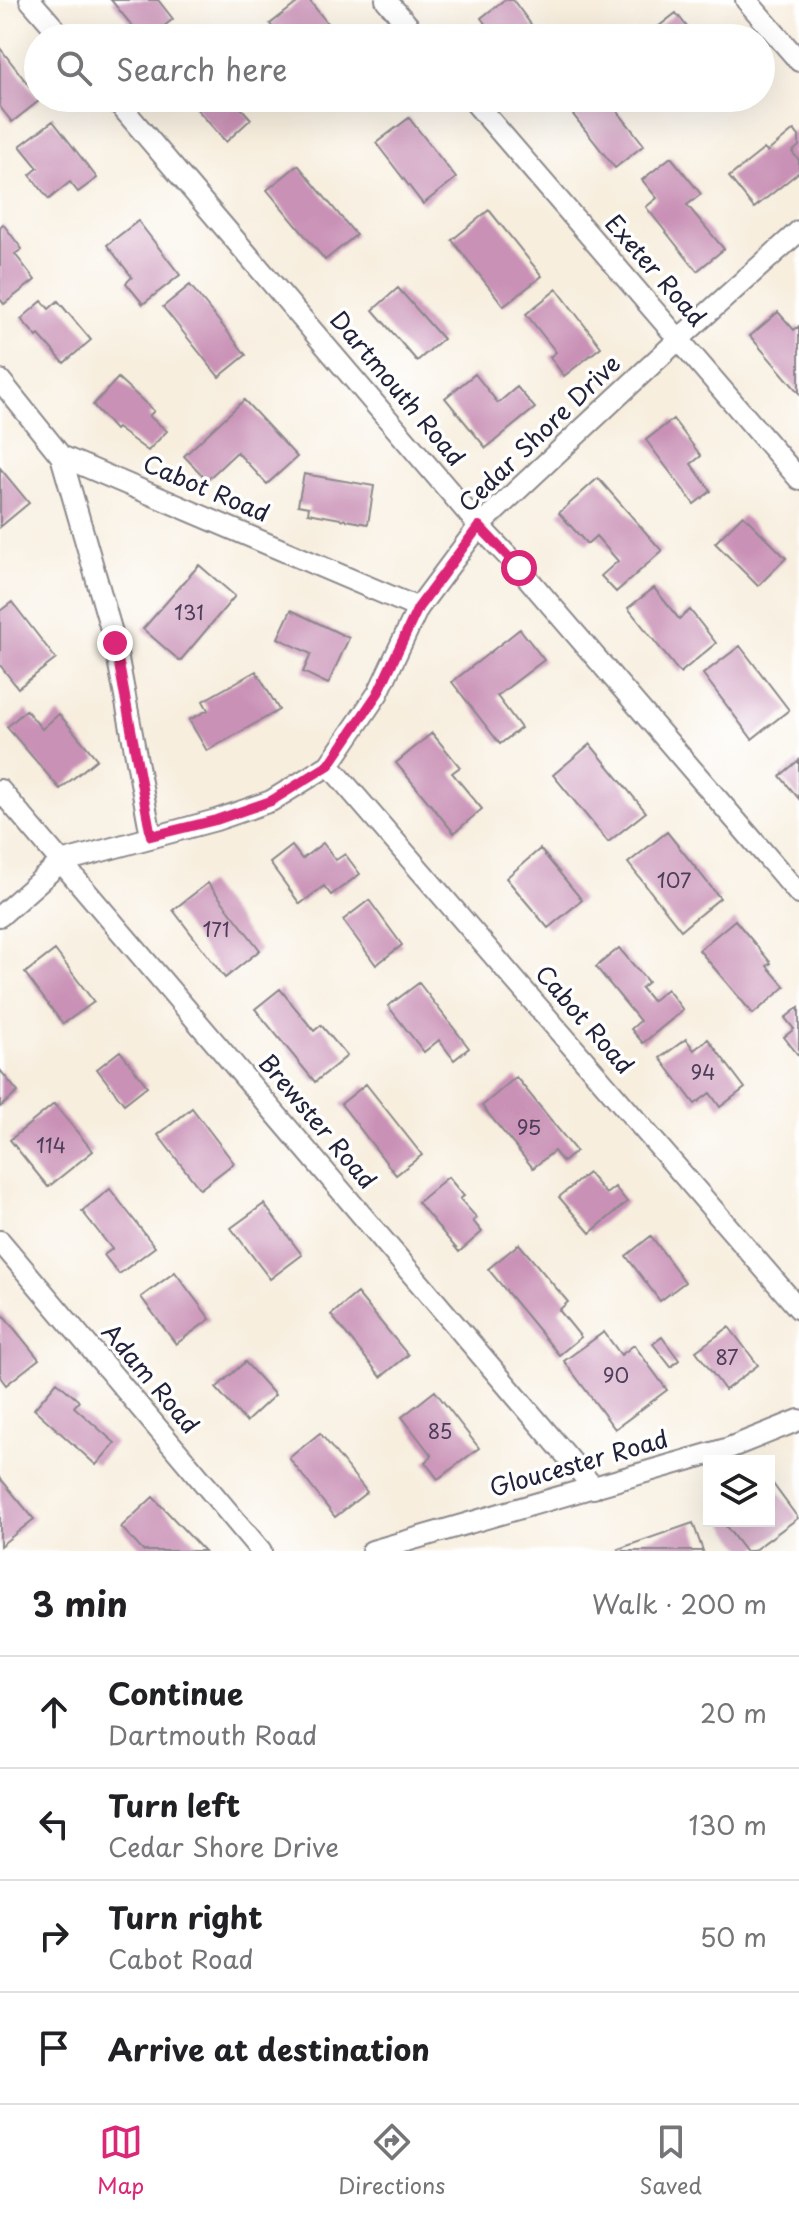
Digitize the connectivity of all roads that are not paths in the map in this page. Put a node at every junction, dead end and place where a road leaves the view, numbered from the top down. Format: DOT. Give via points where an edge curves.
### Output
graph roads {
  1 [pos="30,0"];
  2 [pos="386,0"];
  3 [pos="746,0"];
  4 [pos="51,24"];
  5 [pos="407,24"];
  6 [pos="767,24"];
  7 [pos="775,33"];
  8 [pos="799,61"];
  9 [pos="126,112"];
  10 [pos="483,112"];
  11 [pos="799,231"];
  12 [pos="679,339"];
  13 [pos="0,380"];
  14 [pos="61,456"];
  15 [pos="799,479"];
  16 [pos="479,526"];
  17 [pos="418,608"];
  18 [pos="329,765"];
  19 [pos="0,790"];
  20 [pos="151,836"];
  21 [pos="61,862"];
  22 [pos="799,894"];
  23 [pos="0,916"];
  24 [pos="0,1241"];
  25 [pos="799,1309"];
  26 [pos="799,1420"];
  27 [pos="594,1488"];
  28 [pos="261,1551"];
  29 [pos="372,1551"];
  1 -- 4 [label="street"];
  2 -- 5 [label="street"];
  3 -- 6 [label="street"];
  7 -- 8 [label="street"];
  9 -- 16 [label="street, Dartmouth Road"];
  10 -- 12 [label="street, Exeter Road"];
  11 -- 12 [label="street, Cedar Shore Drive"];
  12 -- 15 [label="street, Exeter Road"];
  12 -- 16 [label="street, Cedar Shore Drive"];
  13 -- 14 [label="street, Cabot Road"];
  14 -- 17 [label="street, Cabot Road"];
  14 -- 20 [label="street, Cabot Road" via="115,643"];
  16 -- 17 [label="street, Cedar Shore Drive"];
  16 -- 22 [label="street, Dartmouth Road"];
  17 -- 18 [label="street, Cedar Shore Drive" via="378,693"];
  18 -- 20 [label="street, Cedar Shore Drive" via="271,801"];
  18 -- 25 [label="street, Cabot Road"];
  19 -- 21 [label="street, Brewster Road"];
  20 -- 21 [label="street, Cedar Shore Drive"];
  21 -- 23 [label="street, Cedar Shore Drive"];
  21 -- 27 [label="street, Brewster Road"];
  24 -- 28 [label="street, Adam Road"];
  26 -- 27 [label="street, Gloucester Road" via="729,1448"];
  27 -- 29 [label="street, Gloucester Road"];
}
